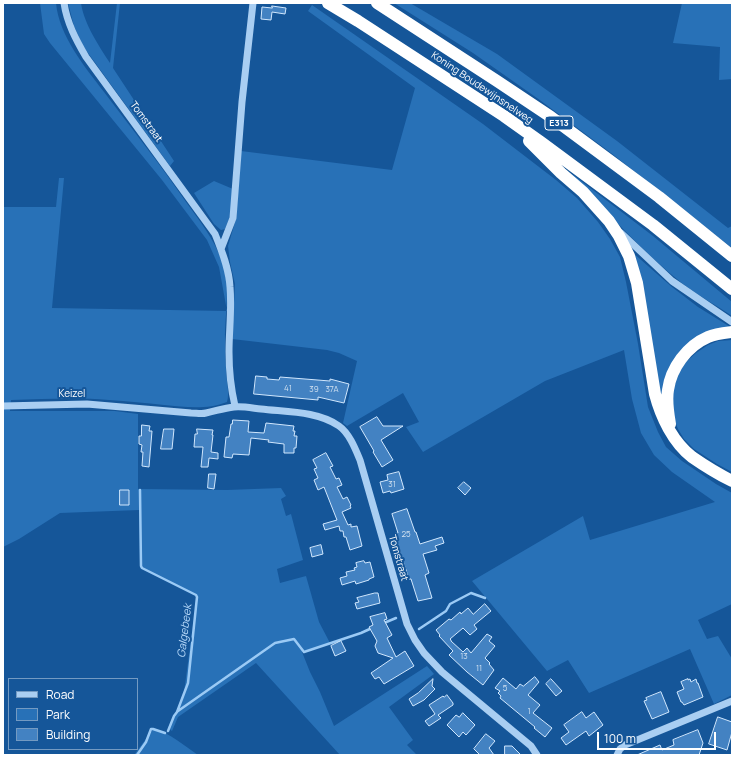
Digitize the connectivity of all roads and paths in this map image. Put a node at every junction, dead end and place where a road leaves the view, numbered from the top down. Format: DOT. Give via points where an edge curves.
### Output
graph roads {
  1 [pos="64,3"];
  2 [pos="253,3"];
  3 [pos="328,3"];
  4 [pos="377,3"];
  5 [pos="504,116"];
  6 [pos="609,221"];
  7 [pos="221,249"];
  8 [pos="732,256"];
  9 [pos="732,289"];
  10 [pos="732,322"];
  11 [pos="732,332"];
  12 [pos="3,406"];
  13 [pos="235,406"];
  14 [pos="141,409"];
  15 [pos="671,431"];
  16 [pos="732,481"];
  17 [pos="732,700"];
  18 [pos="537,755"];
  19 [pos="617,755"];
  1 -- 7 [label="street, Tomstraat" via="72,30 86,57 215,234"];
  2 -- 7 [label="street" via="233,218"];
  3 -- 5 [label="highway, Koning Boudewijnsnelweg / E313"];
  4 -- 8 [label="highway, Koning Boudewijnsnelweg / E313" via="551,117 659,197"];
  5 -- 6 [label="highway" via="561,173 584,192"];
  5 -- 9 [label="highway, Koning Boudewijnsnelweg / E313" via="654,225"];
  6 -- 10 [label="street" via="672,281"];
  6 -- 15 [label="highway" via="630,256 637,283 655,394 660,413"];
  7 -- 13 [label="street, Tomstraat" via="230,287 229,353"];
  11 -- 15 [label="highway" via="718,334 698,343 676,366 667,402"];
  12 -- 14 [label="street, Keizel" via="87,404"];
  13 -- 14 [label="street, Tomstraat" via="206,413"];
  13 -- 18 [label="street, Tomstraat" via="319,416 340,426 347,434 360,460 407,624 415,640 442,672 531,746"];
  15 -- 16 [label="highway" via="692,456"];
  17 -- 19 [label="street" via="625,745"];
}
